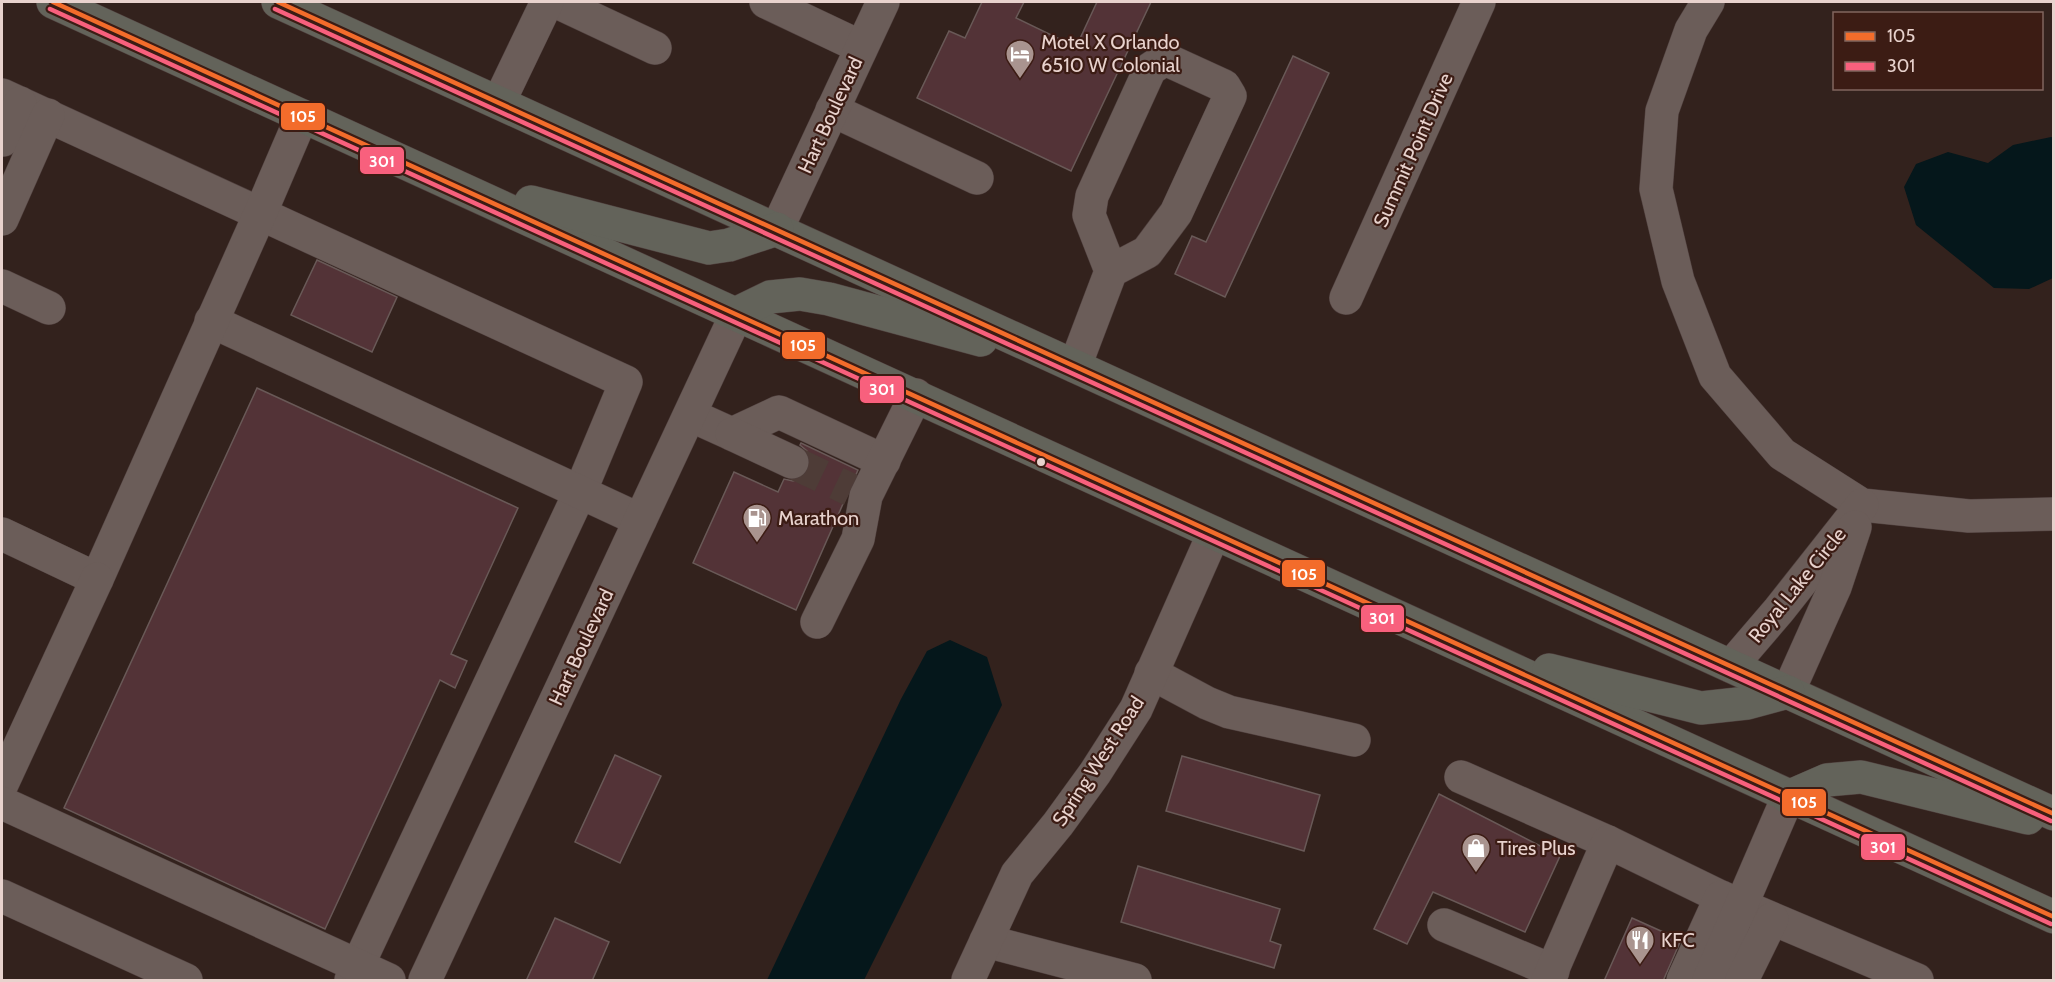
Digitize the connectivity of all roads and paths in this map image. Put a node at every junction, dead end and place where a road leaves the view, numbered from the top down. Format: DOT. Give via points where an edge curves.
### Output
graph roads {
  1 [pos="53,2"];
  2 [pos="547,2"];
  3 [pos="557,2"];
  4 [pos="766,2"];
  5 [pos="883,2"];
  6 [pos="1479,2"];
  7 [pos="1708,2"];
  8 [pos="294,5"];
  9 [pos="861,47"];
  10 [pos="655,48"];
  11 [pos="499,102"];
  12 [pos="23,104"];
  13 [pos="832,110"];
  14 [pos="302,116"];
  15 [pos="3,140"];
  16 [pos="439,178"];
  17 [pos="977,178"];
  18 [pos="260,214"];
  19 [pos="2,219"];
  20 [pos="777,229"];
  21 [pos="1111,271"];
  22 [pos="2,286"];
  23 [pos="1346,298"];
  24 [pos="49,308"];
  25 [pos="737,313"];
  26 [pos="211,321"];
  27 [pos="1075,366"];
  28 [pos="916,395"];
  29 [pos="690,415"];
  30 [pos="732,434"];
  31 [pos="884,461"];
  32 [pos="792,462"];
  33 [pos="580,492"];
  34 [pos="1862,505"];
  35 [pos="2054,514"];
  36 [pos="640,520"];
  37 [pos="1214,533"];
  38 [pos="2,534"];
  39 [pos="97,579"];
  40 [pos="817,622"];
  41 [pos="1471,651"];
  42 [pos="1731,666"];
  43 [pos="1151,673"];
  44 [pos="1788,692"];
  45 [pos="1354,740"];
  46 [pos="6,763"];
  47 [pos="1461,777"];
  48 [pos="1788,797"];
  49 [pos="2,802"];
  50 [pos="2054,814"];
  51 [pos="2054,825"];
  52 [pos="1608,842"];
  53 [pos="2,896"];
  54 [pos="1745,907"];
  55 [pos="2054,917"];
  56 [pos="1444,925"];
  57 [pos="986,941"];
  58 [pos="354,973"];
  59 [pos="1550,976"];
  60 [pos="186,981"];
  61 [pos="389,981"];
  62 [pos="425,981"];
  63 [pos="968,981"];
  64 [pos="1135,981"];
  65 [pos="1683,981"];
  66 [pos="1709,981"];
  67 [pos="1742,981"];
  68 [pos="1917,981"];
  1 -- 14 [label="highway"];
  2 -- 11 [label="street"];
  3 -- 10 [label="street"];
  4 -- 9 [label="street"];
  5 -- 9 [label="street, Hart Boulevard"];
  6 -- 23 [label="street, Summit Point Drive"];
  7 -- 34 [label="street" via="1691,30 1662,111 1656,189 1678,281 1715,376 1782,454"];
  8 -- 11 [label="highway"];
  9 -- 13 [label="street, Hart Boulevard"];
  11 -- 20 [label="highway"];
  12 -- 15 [label="street"];
  12 -- 18 [label="street"];
  12 -- 19 [label="street"];
  13 -- 17 [label="street"];
  13 -- 20 [label="street, Hart Boulevard"];
  14 -- 16 [label="highway"];
  14 -- 18 [label="street"];
  16 -- 20 [label="highway" via="709,248"];
  16 -- 25 [label="highway"];
  18 -- 26 [label="street"];
  18 -- 33 [label="street" via="626,382"];
  20 -- 27 [label="highway"];
  21 -- 21 [label="street" via="1147,252 1176,213 1230,96 1224,86 1165,59 1150,69 1092,196 1089,215"];
  21 -- 27 [label="street"];
  22 -- 24 [label="street"];
  25 -- 27 [label="highway" via="770,297 800,294"];
  25 -- 28 [label="highway"];
  25 -- 29 [label="street, Hart Boulevard"];
  26 -- 33 [label="street"];
  26 -- 39 [label="street"];
  27 -- 42 [label="highway"];
  28 -- 31 [label="street"];
  28 -- 37 [label="highway"];
  29 -- 30 [label="street"];
  29 -- 36 [label="street, Hart Boulevard"];
  30 -- 31 [label="street" via="780,411"];
  30 -- 32 [label="street"];
  31 -- 40 [label="street" via="858,493 858,538"];
  33 -- 36 [label="street"];
  33 -- 58 [label="street"];
  34 -- 35 [label="street" via="1969,516"];
  34 -- 42 [label="street, Royal Lake Circle"];
  34 -- 44 [label="street, Royal Lake Circle" via="1835,587"];
  36 -- 62 [label="street, Hart Boulevard"];
  37 -- 41 [label="highway"];
  37 -- 43 [label="street, Spring West Road"];
  38 -- 39 [label="street"];
  39 -- 46 [label="street"];
  41 -- 44 [label="highway" via="1701,708 1747,703"];
  41 -- 48 [label="highway"];
  42 -- 44 [label="highway"];
  43 -- 45 [label="street" via="1229,712"];
  43 -- 57 [label="street, Spring West Road" via="1136,709 1095,773 1017,874"];
  44 -- 50 [label="highway"];
  47 -- 52 [label="street"];
  48 -- 51 [label="highway" via="1827,780 1861,777"];
  48 -- 54 [label="street"];
  48 -- 55 [label="highway"];
  49 -- 58 [label="street"];
  52 -- 54 [label="street"];
  52 -- 59 [label="street"];
  53 -- 60 [label="street"];
  54 -- 65 [label="street"];
  54 -- 66 [label="street"];
  54 -- 67 [label="street"];
  54 -- 68 [label="street"];
  56 -- 59 [label="street"];
  57 -- 63 [label="street, Spring West Road"];
  57 -- 64 [label="street"];
  58 -- 61 [label="street"];
}
